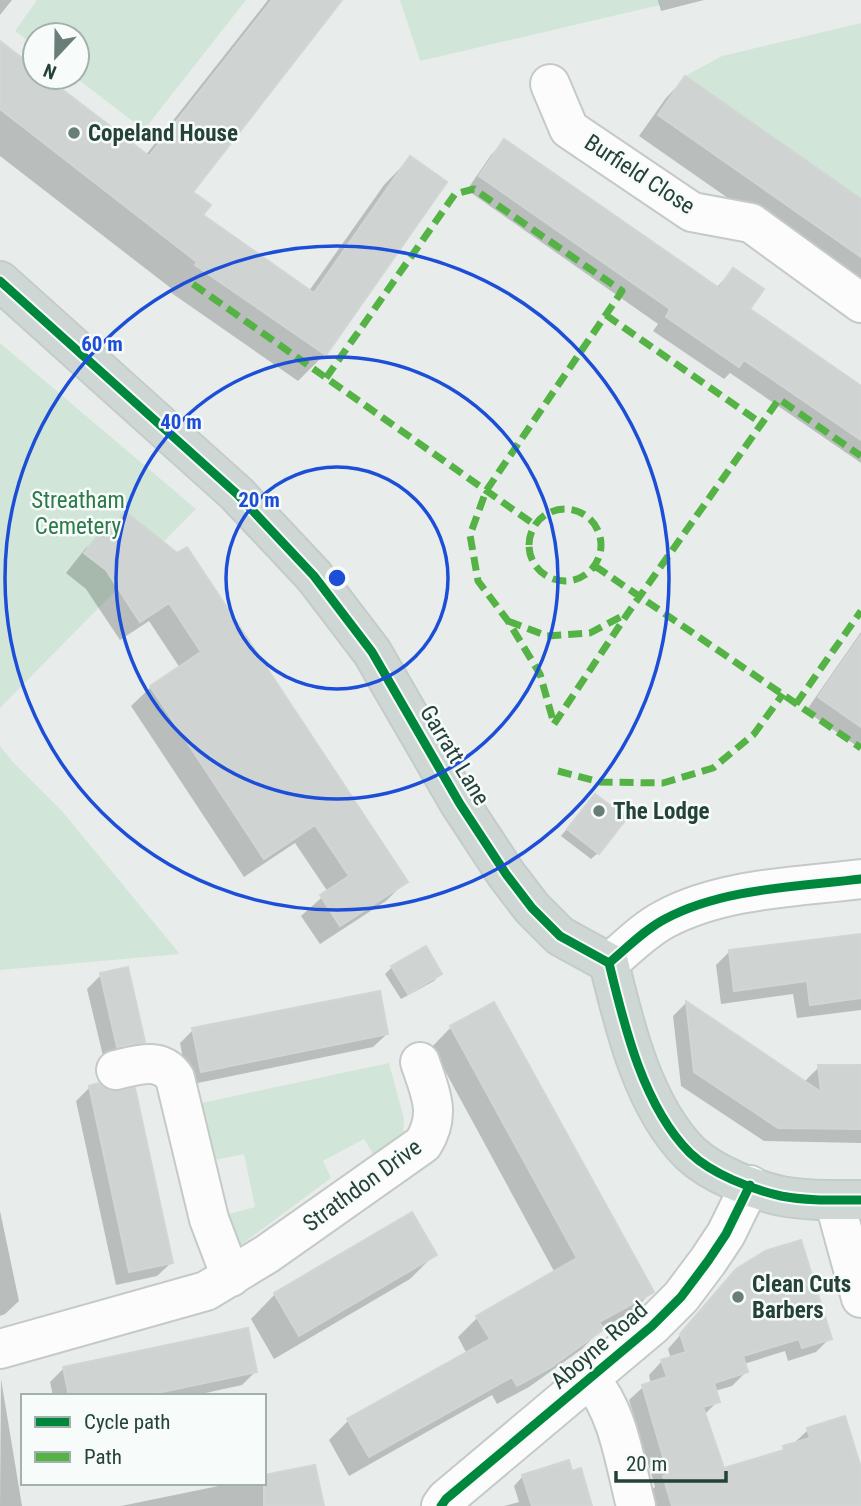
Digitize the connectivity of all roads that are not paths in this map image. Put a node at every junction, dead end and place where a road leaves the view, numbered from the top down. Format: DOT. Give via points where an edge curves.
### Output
graph roads {
  1 [pos="550,84"];
  2 [pos="0,281"];
  3 [pos="861,303"];
  4 [pos="861,879"];
  5 [pos="609,963"];
  6 [pos="421,1062"];
  7 [pos="116,1070"];
  8 [pos="750,1185"];
  9 [pos="847,1200"];
  10 [pos="231,1277"];
  11 [pos="861,1298"];
  12 [pos="0,1349"];
  13 [pos="590,1379"];
  14 [pos="442,1506"];
  15 [pos="636,1506"];
  1 -- 3 [label="street, Burfield Close" via="569,129 692,212 751,223"];
  2 -- 5 [label="main road, Garratt Lane" via="237,494 313,576 372,652 460,804 532,908 560,936"];
  4 -- 5 [label="street" via="702,904 649,929"];
  5 -- 8 [label="main road" via="626,1031 650,1095 667,1125 691,1154 719,1173"];
  6 -- 10 [label="street, Strathdon Drive" via="434,1114 423,1144"];
  7 -- 10 [label="street" via="155,1063 175,1078 209,1219"];
  8 -- 9 [label="main road" via="779,1195"];
  8 -- 13 [label="street, Aboyne Road" via="726,1234 681,1297"];
  9 -- 11 [label="street"];
  10 -- 12 [label="street, Strathdon Drive" via="206,1291"];
  13 -- 14 [label="street, Aboyne Road"];
  13 -- 15 [label="street" via="603,1394 614,1422"];
}
